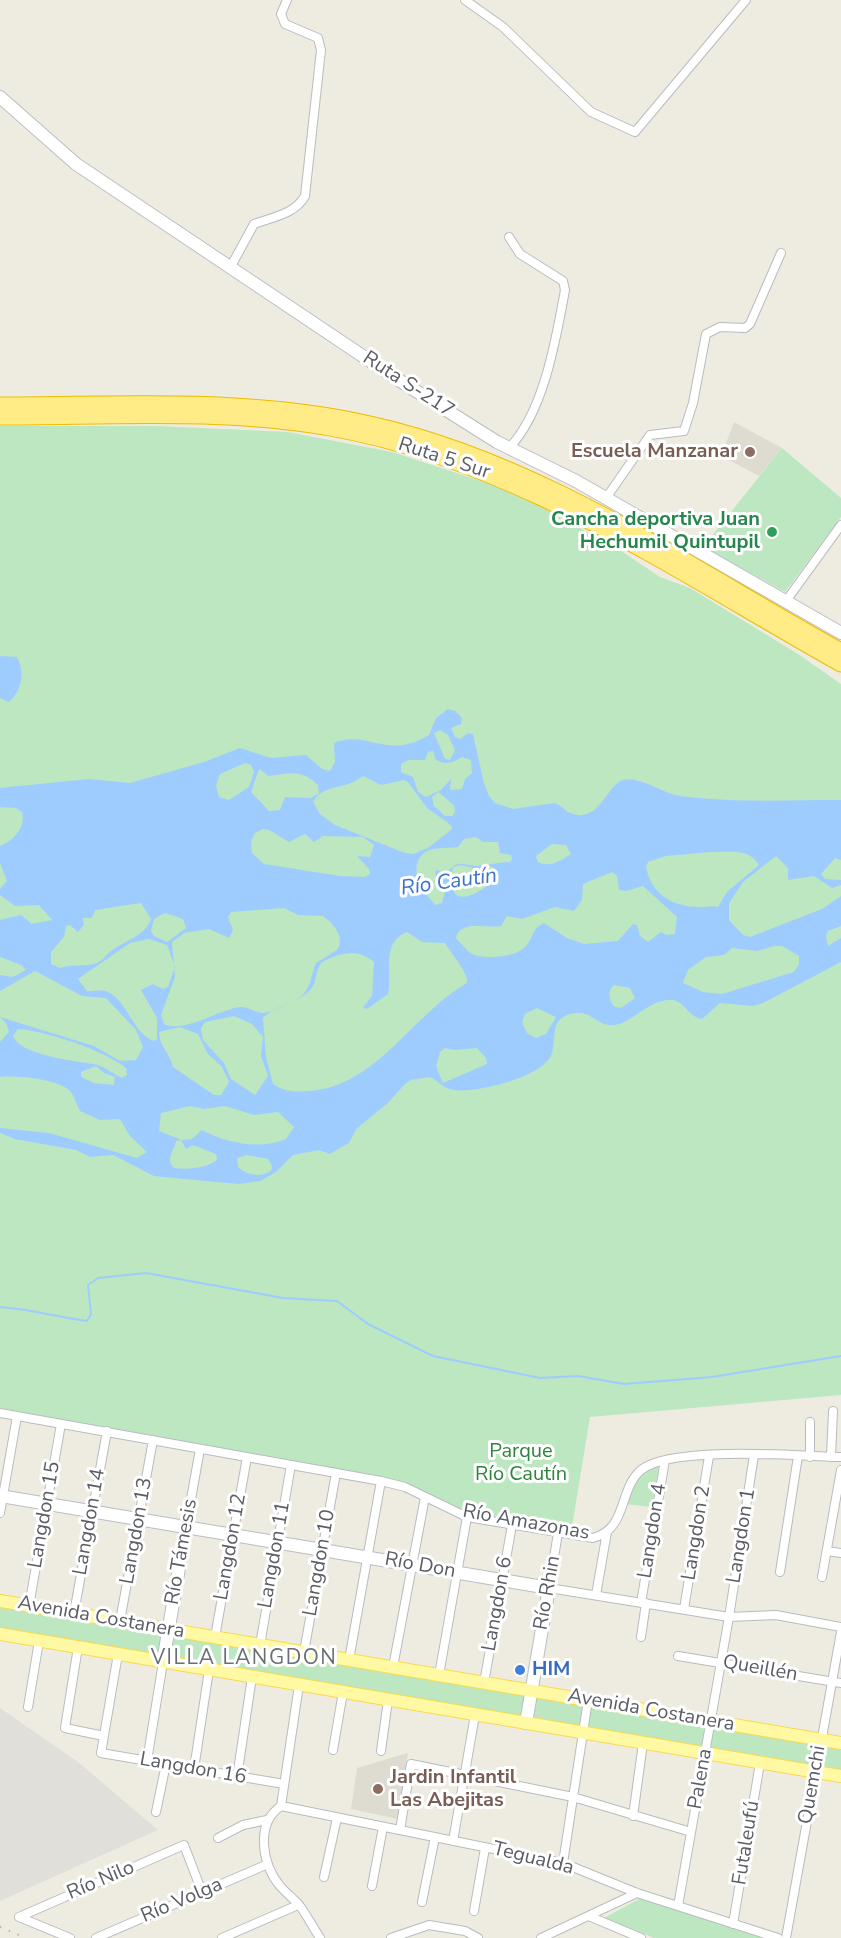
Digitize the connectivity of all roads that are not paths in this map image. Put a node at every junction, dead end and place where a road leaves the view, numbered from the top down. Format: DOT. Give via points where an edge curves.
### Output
graph roads {
  1 [pos="287,0"];
  2 [pos="465,0"];
  3 [pos="746,0"];
  4 [pos="0,97"];
  5 [pos="509,237"];
  6 [pos="781,254"];
  7 [pos="230,268"];
  8 [pos="0,405"];
  9 [pos="0,417"];
  10 [pos="509,448"];
  11 [pos="606,498"];
  12 [pos="841,525"];
  13 [pos="786,601"];
  14 [pos="841,633"];
  15 [pos="841,651"];
  16 [pos="841,664"];
  17 [pos="833,1412"];
  18 [pos="0,1413"];
  19 [pos="17,1416"];
  20 [pos="810,1422"];
  21 [pos="61,1424"];
  22 [pos="106,1431"];
  23 [pos="153,1440"];
  24 [pos="201,1449"];
  25 [pos="754,1455"];
  26 [pos="709,1456"];
  27 [pos="798,1456"];
  28 [pos="247,1457"];
  29 [pos="810,1457"];
  30 [pos="831,1457"];
  31 [pos="841,1457"];
  32 [pos="665,1460"];
  33 [pos="291,1465"];
  34 [pos="841,1470"];
  35 [pos="336,1473"];
  36 [pos="381,1481"];
  37 [pos="1,1496"];
  38 [pos="425,1497"];
  39 [pos="47,1504"];
  40 [pos="838,1505"];
  41 [pos="92,1511"];
  42 [pos="0,1513"];
  43 [pos="467,1517"];
  44 [pos="139,1519"];
  45 [pos="512,1525"];
  46 [pos="186,1527"];
  47 [pos="607,1532"];
  48 [pos="558,1533"];
  49 [pos="233,1534"];
  50 [pos="278,1542"];
  51 [pos="322,1549"];
  52 [pos="827,1551"];
  53 [pos="841,1553"];
  54 [pos="368,1557"];
  55 [pos="412,1565"];
  56 [pos="457,1572"];
  57 [pos="780,1572"];
  58 [pos="822,1577"];
  59 [pos="502,1580"];
  60 [pos="549,1588"];
  61 [pos="596,1595"];
  62 [pos="0,1601"];
  63 [pos="644,1603"];
  64 [pos="29,1606"];
  65 [pos="684,1610"];
  66 [pos="74,1613"];
  67 [pos="729,1617"];
  68 [pos="120,1621"];
  69 [pos="841,1627"];
  70 [pos="168,1629"];
  71 [pos="841,1632"];
  72 [pos="0,1634"];
  73 [pos="215,1637"];
  74 [pos="641,1637"];
  75 [pos="39,1641"];
  76 [pos="260,1645"];
  77 [pos="78,1647"];
  78 [pos="304,1652"];
  79 [pos="118,1654"];
  80 [pos="678,1656"];
  81 [pos="350,1660"];
  82 [pos="163,1662"];
  83 [pos="721,1662"];
  84 [pos="393,1667"];
  85 [pos="209,1670"];
  86 [pos="439,1675"];
  87 [pos="252,1677"];
  88 [pos="837,1682"];
  89 [pos="484,1683"];
  90 [pos="299,1685"];
  91 [pos="532,1691"];
  92 [pos="342,1692"];
  93 [pos="388,1700"];
  94 [pos="588,1701"];
  95 [pos="28,1707"];
  96 [pos="475,1715"];
  97 [pos="711,1721"];
  98 [pos="526,1724"];
  99 [pos="583,1733"];
  100 [pos="104,1736"];
  101 [pos="821,1740"];
  102 [pos="644,1743"];
  103 [pos="841,1743"];
  104 [pos="333,1750"];
  105 [pos="381,1751"];
  106 [pos="705,1754"];
  107 [pos="147,1761"];
  108 [pos="760,1763"];
  109 [pos="166,1764"];
  110 [pos="194,1769"];
  111 [pos="816,1772"];
  112 [pos="465,1774"];
  113 [pos="237,1776"];
  114 [pos="841,1776"];
  115 [pos="284,1784"];
  116 [pos="573,1797"];
  117 [pos="281,1806"];
  118 [pos="156,1812"];
  119 [pos="633,1816"];
  120 [pos="338,1818"];
  121 [pos="267,1820"];
  122 [pos="383,1827"];
  123 [pos="400,1830"];
  124 [pos="691,1832"];
  125 [pos="218,1838"];
  126 [pos="435,1838"];
  127 [pos="453,1841"];
  128 [pos="485,1848"];
  129 [pos="563,1863"];
  130 [pos="268,1864"];
  131 [pos="324,1877"];
  132 [pos="372,1886"];
  133 [pos="202,1892"];
  134 [pos="637,1893"];
  135 [pos="422,1902"];
  136 [pos="298,1905"];
  137 [pos="678,1906"];
  138 [pos="474,1911"];
  139 [pos="591,1917"];
  140 [pos="733,1924"];
  141 [pos="70,1938"];
  142 [pos="96,1938"];
  143 [pos="222,1938"];
  144 [pos="320,1938"];
  145 [pos="391,1938"];
  146 [pos="478,1938"];
  147 [pos="541,1938"];
  148 [pos="641,1938"];
  149 [pos="778,1938"];
  150 [pos="786,1938"];
  1 -- 7 [label="street" via="281,14 285,24 318,38 321,50 305,196 300,207 254,224"];
  2 -- 3 [label="street" via="503,27 591,112 635,132"];
  4 -- 7 [label="main road, Ruta S-217" via="76,164"];
  5 -- 10 [label="street" via="520,254 563,281 565,290 544,381 520,436"];
  6 -- 11 [label="street" via="750,324 745,328 720,327 706,334 684,431 650,435"];
  7 -- 10 [label="main road, Ruta S-217"];
  8 -- 15 [label="highway, Ruta 5 Sur" via="236,406 327,415 408,433 485,459 558,491"];
  9 -- 16 [label="highway, Ruta 5 Sur" via="257,420 330,428 426,451 542,497"];
  10 -- 11 [label="main road, Ruta S-217"];
  11 -- 13 [label="main road, Ruta S-217"];
  12 -- 13 [label="street"];
  13 -- 14 [label="main road, Ruta S-217"];
  17 -- 30 [label="street"];
  18 -- 19 [label="street, Río Amazonas"];
  19 -- 21 [label="street, Río Amazonas"];
  19 -- 37 [label="street"];
  20 -- 29 [label="street"];
  21 -- 22 [label="street, Río Amazonas"];
  21 -- 39 [label="street, Langdon 15"];
  22 -- 23 [label="street, Río Amazonas"];
  22 -- 41 [label="street, Langdon 14"];
  23 -- 24 [label="street, Río Amazonas"];
  23 -- 44 [label="street, Langdon 13"];
  24 -- 28 [label="street, Río Amazonas"];
  24 -- 46 [label="street, Río Támesis"];
  25 -- 26 [label="street, Río Amazonas"];
  25 -- 27 [label="street, Río Amazonas"];
  25 -- 67 [label="street, Langdon 1"];
  26 -- 32 [label="street, Río Amazonas"];
  26 -- 65 [label="street, Langdon 2"];
  27 -- 29 [label="street, Río Amazonas"];
  27 -- 57 [label="street"];
  28 -- 33 [label="street, Río Amazonas"];
  28 -- 49 [label="street, Langdon 12"];
  29 -- 30 [label="street, Río Amazonas"];
  30 -- 31 [label="street, Río Amazonas"];
  32 -- 47 [label="street, Río Amazonas" via="649,1464 637,1474 615,1525"];
  32 -- 63 [label="street, Langdon 4"];
  33 -- 35 [label="street, Río Amazonas"];
  33 -- 50 [label="street, Langdon 11"];
  34 -- 40 [label="street"];
  35 -- 36 [label="street, Río Amazonas"];
  35 -- 51 [label="street, Langdon 10"];
  36 -- 38 [label="street, Río Amazonas"];
  36 -- 54 [label="street"];
  37 -- 39 [label="main road, Río Don"];
  37 -- 42 [label="street"];
  38 -- 43 [label="street, Río Amazonas"];
  38 -- 55 [label="street"];
  39 -- 41 [label="main road, Río Don"];
  39 -- 64 [label="street, Langdon 15"];
  40 -- 52 [label="street"];
  41 -- 44 [label="main road, Río Don"];
  41 -- 66 [label="street, Langdon 14"];
  43 -- 45 [label="street, Río Amazonas"];
  43 -- 56 [label="street"];
  44 -- 46 [label="main road, Río Don"];
  44 -- 68 [label="street, Langdon 13"];
  45 -- 48 [label="street, Río Amazonas"];
  45 -- 59 [label="street, Langdon 6"];
  46 -- 49 [label="main road, Río Don"];
  46 -- 70 [label="main road, Río Támesis"];
  47 -- 48 [label="street, Río Amazonas" via="593,1538"];
  47 -- 61 [label="street"];
  48 -- 60 [label="street, Río Rhin"];
  49 -- 50 [label="main road, Río Don"];
  49 -- 73 [label="street, Langdon 12"];
  50 -- 51 [label="main road, Río Don"];
  50 -- 76 [label="street, Langdon 11"];
  51 -- 54 [label="main road, Río Don"];
  51 -- 78 [label="street, Langdon 10"];
  52 -- 53 [label="street"];
  52 -- 58 [label="street"];
  54 -- 55 [label="main road, Río Don"];
  54 -- 81 [label="street"];
  55 -- 56 [label="main road, Río Don"];
  55 -- 84 [label="street"];
  56 -- 59 [label="main road, Río Don"];
  56 -- 86 [label="street"];
  59 -- 60 [label="main road, Río Don"];
  59 -- 89 [label="street, Langdon 6"];
  60 -- 61 [label="street, Río Don"];
  60 -- 91 [label="main road, Río Rhin"];
  61 -- 63 [label="street, Río Don"];
  62 -- 64 [label="main road, Avenida Costanera"];
  63 -- 65 [label="street, Río Don"];
  63 -- 74 [label="street, Langdon 4"];
  64 -- 66 [label="main road, Avenida Costanera"];
  65 -- 67 [label="street, Río Don"];
  66 -- 68 [label="main road, Avenida Costanera"];
  67 -- 69 [label="street, Río Don" via="776,1615"];
  67 -- 83 [label="street, Palena"];
  68 -- 70 [label="main road, Avenida Costanera"];
  70 -- 73 [label="main road, Avenida Costanera"];
  70 -- 82 [label="main road, Río Támesis"];
  71 -- 88 [label="street, Quemchi"];
  72 -- 75 [label="main road, Avenida Costanera"];
  73 -- 76 [label="main road, Avenida Costanera"];
  75 -- 77 [label="main road, Avenida Costanera"];
  75 -- 95 [label="street"];
  76 -- 78 [label="main road, Avenida Costanera"];
  77 -- 79 [label="main road, Avenida Costanera"];
  77 -- 100 [label="street" via="65,1728"];
  78 -- 81 [label="main road, Avenida Costanera"];
  79 -- 82 [label="main road, Avenida Costanera"];
  79 -- 100 [label="street"];
  80 -- 83 [label="street, Queillén"];
  81 -- 84 [label="main road, Avenida Costanera"];
  82 -- 85 [label="main road, Avenida Costanera"];
  82 -- 107 [label="street, Río Támesis"];
  83 -- 88 [label="street, Queillén"];
  83 -- 97 [label="street, Palena"];
  84 -- 86 [label="main road, Avenida Costanera"];
  85 -- 87 [label="main road, Avenida Costanera"];
  85 -- 110 [label="street"];
  86 -- 89 [label="main road, Avenida Costanera"];
  87 -- 90 [label="main road, Avenida Costanera"];
  87 -- 113 [label="street"];
  88 -- 101 [label="street, Quemchi"];
  89 -- 91 [label="main road, Avenida Costanera"];
  90 -- 92 [label="main road, Avenida Costanera"];
  90 -- 115 [label="street"];
  91 -- 94 [label="main road, Avenida Costanera"];
  91 -- 98 [label="main road, Río Rhin"];
  92 -- 93 [label="main road, Avenida Costanera"];
  92 -- 104 [label="street"];
  93 -- 96 [label="main road, Avenida Costanera"];
  93 -- 105 [label="street"];
  94 -- 97 [label="main road, Avenida Costanera"];
  94 -- 99 [label="street"];
  96 -- 98 [label="main road, Avenida Costanera"];
  96 -- 112 [label="street"];
  97 -- 101 [label="main road, Avenida Costanera"];
  97 -- 106 [label="street, Palena"];
  98 -- 99 [label="main road, Avenida Costanera"];
  99 -- 102 [label="main road, Avenida Costanera"];
  99 -- 116 [label="street"];
  100 -- 107 [label="street, Langdon 16" via="102,1753"];
  101 -- 103 [label="main road, Avenida Costanera"];
  101 -- 111 [label="street, Quemchi"];
  102 -- 106 [label="main road, Avenida Costanera"];
  102 -- 119 [label="street"];
  106 -- 108 [label="main road, Avenida Costanera"];
  106 -- 124 [label="street, Palena"];
  107 -- 109 [label="street, Langdon 16"];
  108 -- 111 [label="main road, Avenida Costanera"];
  108 -- 140 [label="street, Futaleufú"];
  109 -- 110 [label="street, Langdon 16"];
  109 -- 118 [label="street"];
  110 -- 113 [label="street, Langdon 16"];
  111 -- 114 [label="main road, Avenida Costanera"];
  111 -- 150 [label="street, Quemchi"];
  112 -- 116 [label="street"];
  112 -- 123 [label="street" via="411,1764"];
  112 -- 127 [label="street"];
  113 -- 115 [label="street, Langdon 16"];
  115 -- 117 [label="street"];
  116 -- 119 [label="street"];
  116 -- 129 [label="street"];
  117 -- 120 [label="street, Tegualda"];
  117 -- 121 [label="street"];
  119 -- 124 [label="street"];
  120 -- 122 [label="street, Tegualda"];
  120 -- 131 [label="street"];
  121 -- 125 [label="street" via="243,1825"];
  121 -- 130 [label="street" via="264,1835"];
  122 -- 123 [label="street, Tegualda"];
  122 -- 132 [label="street"];
  123 -- 126 [label="street, Tegualda"];
  124 -- 137 [label="street, Palena"];
  126 -- 127 [label="street, Tegualda"];
  126 -- 135 [label="street"];
  127 -- 128 [label="street, Tegualda"];
  128 -- 129 [label="street, Tegualda"];
  128 -- 138 [label="street"];
  129 -- 134 [label="street, Tegualda"];
  130 -- 133 [label="street, Río Volga"];
  130 -- 136 [label="street" via="280,1886"];
  133 -- 141 [label="street, Río Nilo" via="183,1845 19,1917"];
  133 -- 142 [label="street, Río Volga"];
  134 -- 137 [label="street, Tegualda"];
  134 -- 139 [label="street"];
  136 -- 143 [label="street"];
  136 -- 144 [label="street"];
  137 -- 140 [label="street, Tegualda"];
  139 -- 147 [label="street"];
  139 -- 148 [label="street"];
  140 -- 149 [label="street, Tegualda"];
  145 -- 146 [label="street" via="429,1925 465,1931"];
}
